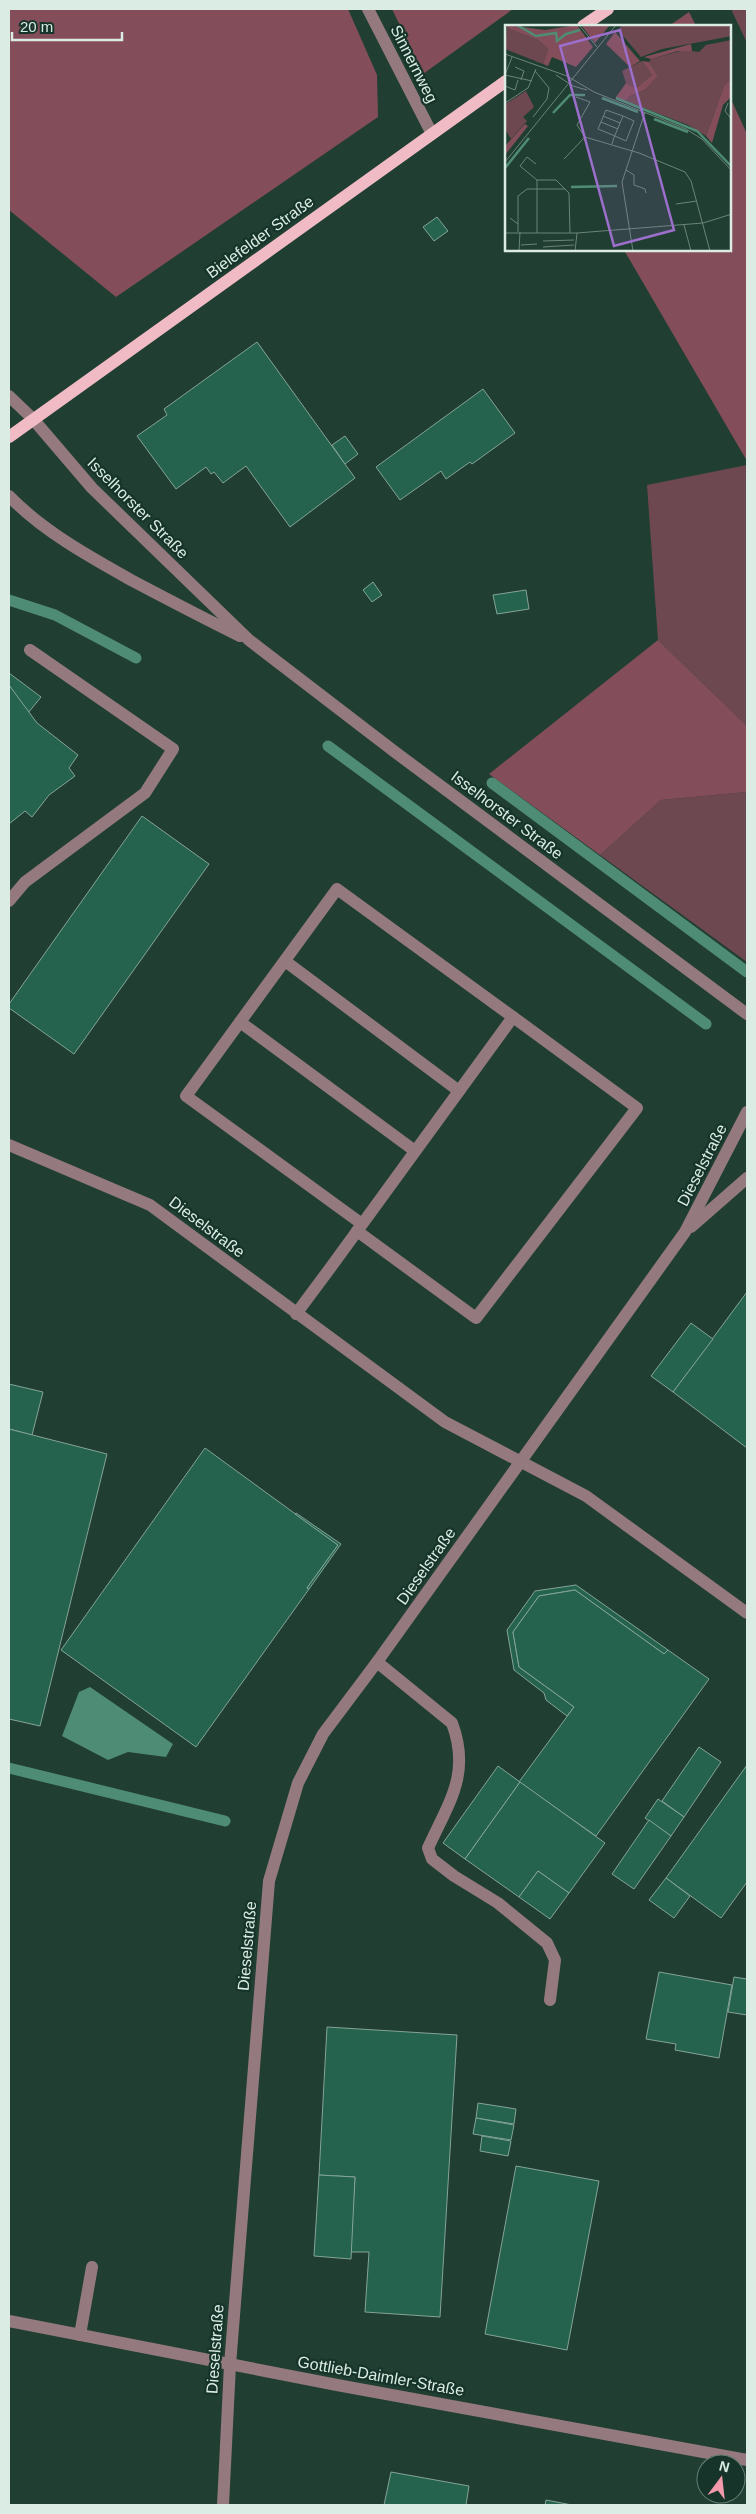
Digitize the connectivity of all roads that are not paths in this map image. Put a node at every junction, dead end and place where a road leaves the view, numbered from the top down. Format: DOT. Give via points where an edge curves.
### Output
graph roads {
  1 [pos="368,9"];
  2 [pos="608,9"];
  3 [pos="584,25"];
  4 [pos="505,82"];
  5 [pos="432,134"];
  6 [pos="9,396"];
  7 [pos="33,419"];
  8 [pos="9,437"];
  9 [pos="9,496"];
  10 [pos="249,640"];
  11 [pos="30,650"];
  12 [pos="9,901"];
  13 [pos="285,961"];
  14 [pos="747,1014"];
  15 [pos="513,1018"];
  16 [pos="240,1022"];
  17 [pos="459,1091"];
  18 [pos="747,1112"];
  19 [pos="9,1145"];
  20 [pos="415,1151"];
  21 [pos="747,1178"];
  22 [pos="359,1228"];
  23 [pos="686,1232"];
  24 [pos="296,1314"];
  25 [pos="520,1461"];
  26 [pos="747,1613"];
  27 [pos="378,1662"];
  28 [pos="550,2000"];
  29 [pos="92,2267"];
  30 [pos="9,2321"];
  31 [pos="80,2335"];
  32 [pos="230,2365"];
  33 [pos="747,2460"];
  34 [pos="223,2505"];
  1 -- 5 [label="street, Sinnernweg"];
  2 -- 3 [label="main road"];
  4 -- 5 [label="main road, Bielefelder Straße"];
  5 -- 7 [label="main road, Bielefelder Straße"];
  6 -- 7 [label="street, Isselhorster Straße"];
  7 -- 8 [label="main road, Bielefelder Straße"];
  7 -- 10 [label="street, Isselhorster Straße" via="92,488"];
  9 -- 10 [label="street, Isselhorster Straße" via="27,515 96,560 197,616"];
  10 -- 14 [label="street, Isselhorster Straße"];
  11 -- 12 [label="street" via="173,749 145,793 25,882"];
  13 -- 15 [label="street" via="337,889"];
  13 -- 16 [label="street"];
  13 -- 17 [label="street"];
  15 -- 17 [label="street"];
  15 -- 22 [label="street" via="637,1108 476,1318"];
  16 -- 20 [label="street"];
  16 -- 22 [label="street" via="186,1096"];
  17 -- 20 [label="street"];
  18 -- 23 [label="street, Dieselstraße"];
  19 -- 24 [label="street, Dieselstraße" via="150,1205"];
  20 -- 22 [label="street"];
  21 -- 23 [label="street, Dieselstraße"];
  22 -- 24 [label="street"];
  23 -- 25 [label="street, Dieselstraße"];
  24 -- 25 [label="street, Dieselstraße" via="445,1422"];
  25 -- 26 [label="street" via="586,1496"];
  25 -- 27 [label="street, Dieselstraße"];
  27 -- 28 [label="street" via="452,1723 457,1738 461,1761 458,1781 428,1848 432,1859 498,1903 548,1943 555,1960"];
  27 -- 32 [label="street, Dieselstraße" via="323,1734 298,1783 269,1881"];
  29 -- 31 [label="street"];
  30 -- 31 [label="street, Gottlieb-Daimler-Straße"];
  31 -- 32 [label="street, Gottlieb-Daimler-Straße"];
  32 -- 33 [label="street, Gottlieb-Daimler-Straße"];
  32 -- 34 [label="street, Dieselstraße"];
}
